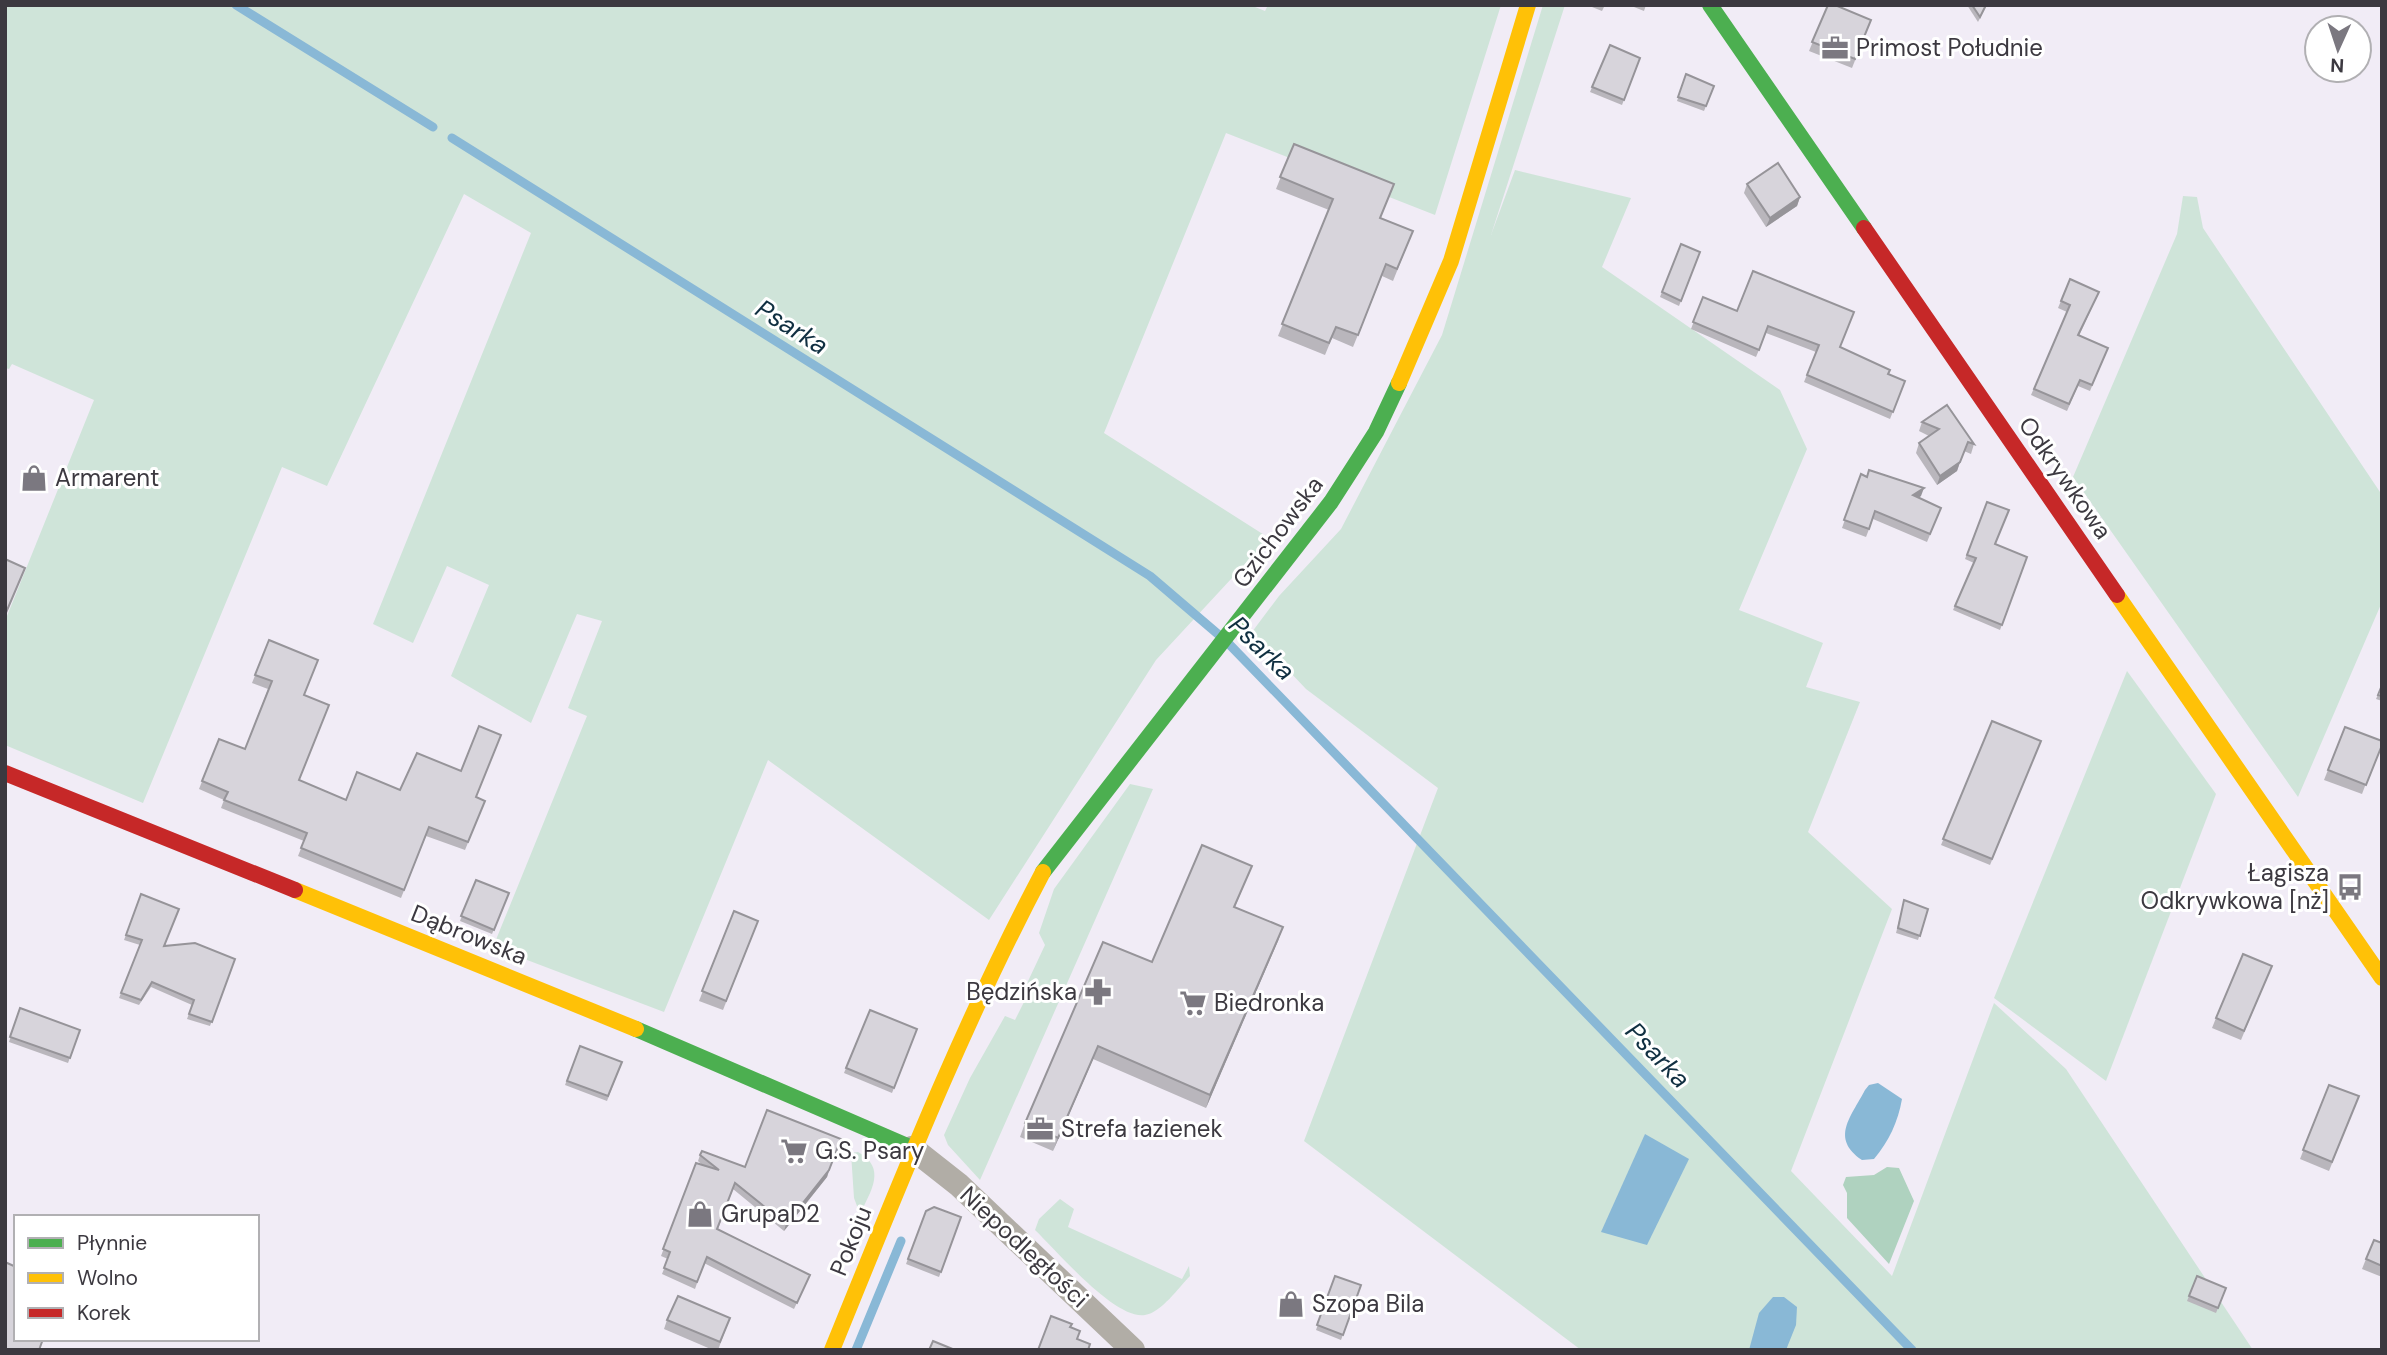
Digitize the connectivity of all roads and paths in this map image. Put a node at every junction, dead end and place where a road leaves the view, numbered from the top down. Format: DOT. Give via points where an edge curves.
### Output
graph roads {
  1 [pos="1528,5"];
  2 [pos="1710,5"];
  3 [pos="5,773"];
  4 [pos="2382,978"];
  5 [pos="912,1148"];
  6 [pos="832,1350"];
  7 [pos="1133,1350"];
  1 -- 5 [label="street, Gzichowska" via="1451,261 1376,432 1331,502 1048,864 993,967"];
  2 -- 4 [label="street, Odkrywkowa"];
  3 -- 5 [label="street, Dąbrowska" via="575,1002"];
  5 -- 6 [label="street, Pokoju"];
  5 -- 7 [label="street, Niepodległości" via="969,1194"];
}
